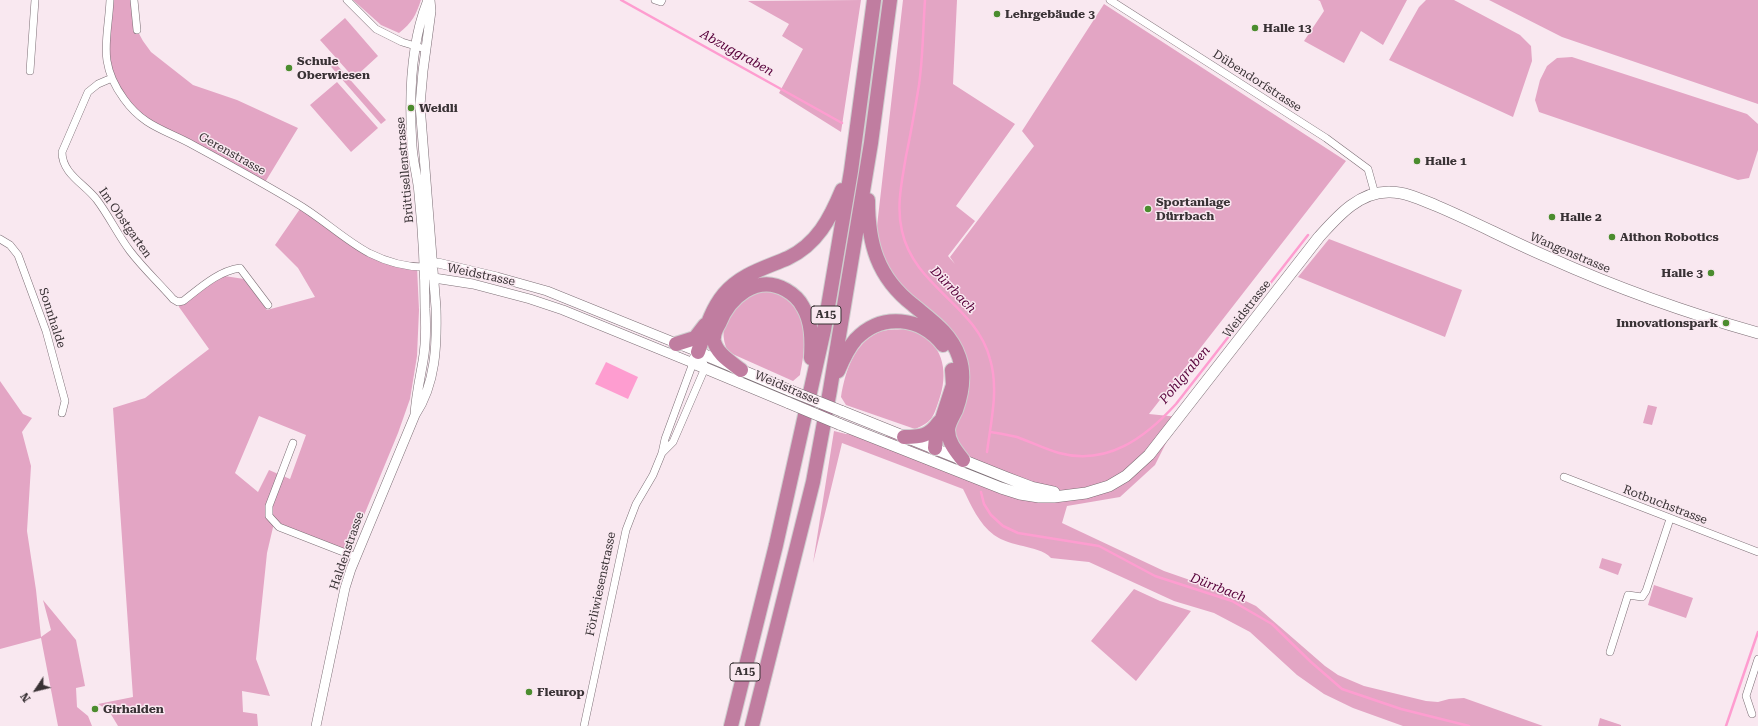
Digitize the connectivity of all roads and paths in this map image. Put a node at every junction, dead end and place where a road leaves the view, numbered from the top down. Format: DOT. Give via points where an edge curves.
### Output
graph roads {
  1 [pos="35,0"];
  2 [pos="110,0"];
  3 [pos="134,0"];
  4 [pos="347,0"];
  5 [pos="429,0"];
  6 [pos="655,0"];
  7 [pos="662,0"];
  8 [pos="874,0"];
  9 [pos="890,0"];
  10 [pos="1110,0"];
  11 [pos="137,30"];
  12 [pos="416,46"];
  13 [pos="425,49"];
  14 [pos="30,71"];
  15 [pos="112,78"];
  16 [pos="871,143"];
  17 [pos="851,171"];
  18 [pos="1376,194"];
  19 [pos="0,239"];
  20 [pos="433,263"];
  21 [pos="424,267"];
  22 [pos="434,278"];
  23 [pos="268,305"];
  24 [pos="708,322"];
  25 [pos="1758,333"];
  26 [pos="714,335"];
  27 [pos="676,344"];
  28 [pos="700,360"];
  29 [pos="741,370"];
  30 [pos="830,390"];
  31 [pos="62,413"];
  32 [pos="415,414"];
  33 [pos="804,417"];
  34 [pos="946,423"];
  35 [pos="902,442"];
  36 [pos="293,443"];
  37 [pos="935,448"];
  38 [pos="662,453"];
  39 [pos="963,460"];
  40 [pos="949,467"];
  41 [pos="1564,476"];
  42 [pos="1067,495"];
  43 [pos="1670,519"];
  44 [pos="1758,552"];
  45 [pos="356,557"];
  46 [pos="1610,652"];
  47 [pos="1758,659"];
  48 [pos="1752,714"];
  49 [pos="316,726"];
  50 [pos="584,726"];
  51 [pos="732,726"];
  52 [pos="752,726"];
  1 -- 14 [label="street"];
  2 -- 15 [label="street, Gerenstrasse" via="105,42"];
  3 -- 11 [label="street"];
  4 -- 12 [label="street" via="376,28 402,42"];
  5 -- 12 [label="street, Brüttisellenstrasse" via="424,9"];
  5 -- 13 [label="street, Brüttisellenstrasse" via="431,11"];
  6 -- 7 [label="street"];
  8 -- 17 [label="highway, A15"];
  9 -- 16 [label="highway, A15"];
  10 -- 18 [label="street, Dübendorfstrasse" via="1357,160 1368,169"];
  12 -- 13 [label="street"];
  12 -- 21 [label="street, Brüttisellenstrasse" via="411,108 412,147 419,192"];
  13 -- 20 [label="street, Brüttisellenstrasse" via="420,105"];
  15 -- 21 [label="street, Gerenstrasse" via="124,100 151,125 189,142 297,203 369,253 400,265"];
  15 -- 23 [label="street, Im Obstgarten" via="92,88 83,102 62,152 62,161 67,171 91,192 129,250 173,299 183,301 218,275 230,269 240,268"];
  16 -- 30 [label="highway, A15"];
  16 -- 34 [label="highway" via="868,213 872,243 878,262 898,292 948,336 960,363 961,395"];
  17 -- 24 [label="highway" via="829,219 818,235 793,255 736,283 721,299"];
  17 -- 33 [label="highway, A15" via="824,330"];
  18 -- 25 [label="main road, Wangenstrasse" via="1390,192 1412,196 1609,283 1689,312"];
  18 -- 42 [label="main road, Weidstrasse" via="1347,208 1318,238 1149,455 1126,476 1109,486 1086,493"];
  19 -- 31 [label="street, Sonnhalde" via="10,245 18,255 42,321 65,401"];
  20 -- 21 [label="street, Weidstrasse"];
  20 -- 22 [label="street, Haldenstrasse"];
  20 -- 27 [label="street, Weidstrasse" via="547,291"];
  21 -- 22 [label="street, Weidstrasse"];
  21 -- 32 [label="street, Haldenstrasse" via="426,332"];
  22 -- 28 [label="street, Weidstrasse" via="473,284 530,299 658,349 669,349"];
  22 -- 32 [label="street, Haldenstrasse" via="437,334 435,356 424,402"];
  24 -- 27 [label="highway" via="695,338"];
  24 -- 28 [label="highway"];
  26 -- 28 [label="highway"];
  26 -- 29 [label="highway" via="720,353"];
  26 -- 33 [label="highway" via="727,308 747,289 759,285 772,285 784,288 795,296 806,312 811,330 811,357"];
  27 -- 28 [label="street, Weidstrasse"];
  28 -- 29 [label="main road, Weidstrasse"];
  28 -- 35 [label="main road, Weidstrasse, bridge" via="839,424"];
  28 -- 38 [label="street, Förliwiesenstrasse" via="665,439"];
  28 -- 38 [label="street, Förliwiesenstrasse" via="673,442"];
  29 -- 35 [label="main road, Weidstrasse, bridge" via="841,411"];
  30 -- 34 [label="highway" via="845,355 860,335 882,322 911,322 935,336 949,357 952,385"];
  30 -- 52 [label="highway, A15" via="808,507"];
  32 -- 45 [label="street, Haldenstrasse"];
  33 -- 51 [label="highway, A15"];
  34 -- 35 [label="highway" via="927,434"];
  34 -- 37 [label="highway" via="944,439"];
  34 -- 39 [label="highway" via="952,445"];
  35 -- 37 [label="main road, Weidstrasse"];
  35 -- 40 [label="main road, Weidstrasse"];
  36 -- 45 [label="street" via="269,506 269,516 279,527"];
  37 -- 39 [label="main road, Weidstrasse"];
  37 -- 40 [label="main road" via="938,456"];
  38 -- 50 [label="street, Förliwiesenstrasse" via="626,530"];
  39 -- 42 [label="main road, Weidstrasse" via="1031,487"];
  40 -- 42 [label="main road, Weidstrasse" via="1020,494 1054,497"];
  41 -- 43 [label="street, Rotbuchstrasse"];
  43 -- 44 [label="street, Rotbuchstrasse"];
  43 -- 46 [label="street" via="1646,591 1642,597 1628,595"];
  45 -- 49 [label="street, Haldenstrasse" via="345,588"];
  47 -- 48 [label="street" via="1746,696"];
}
